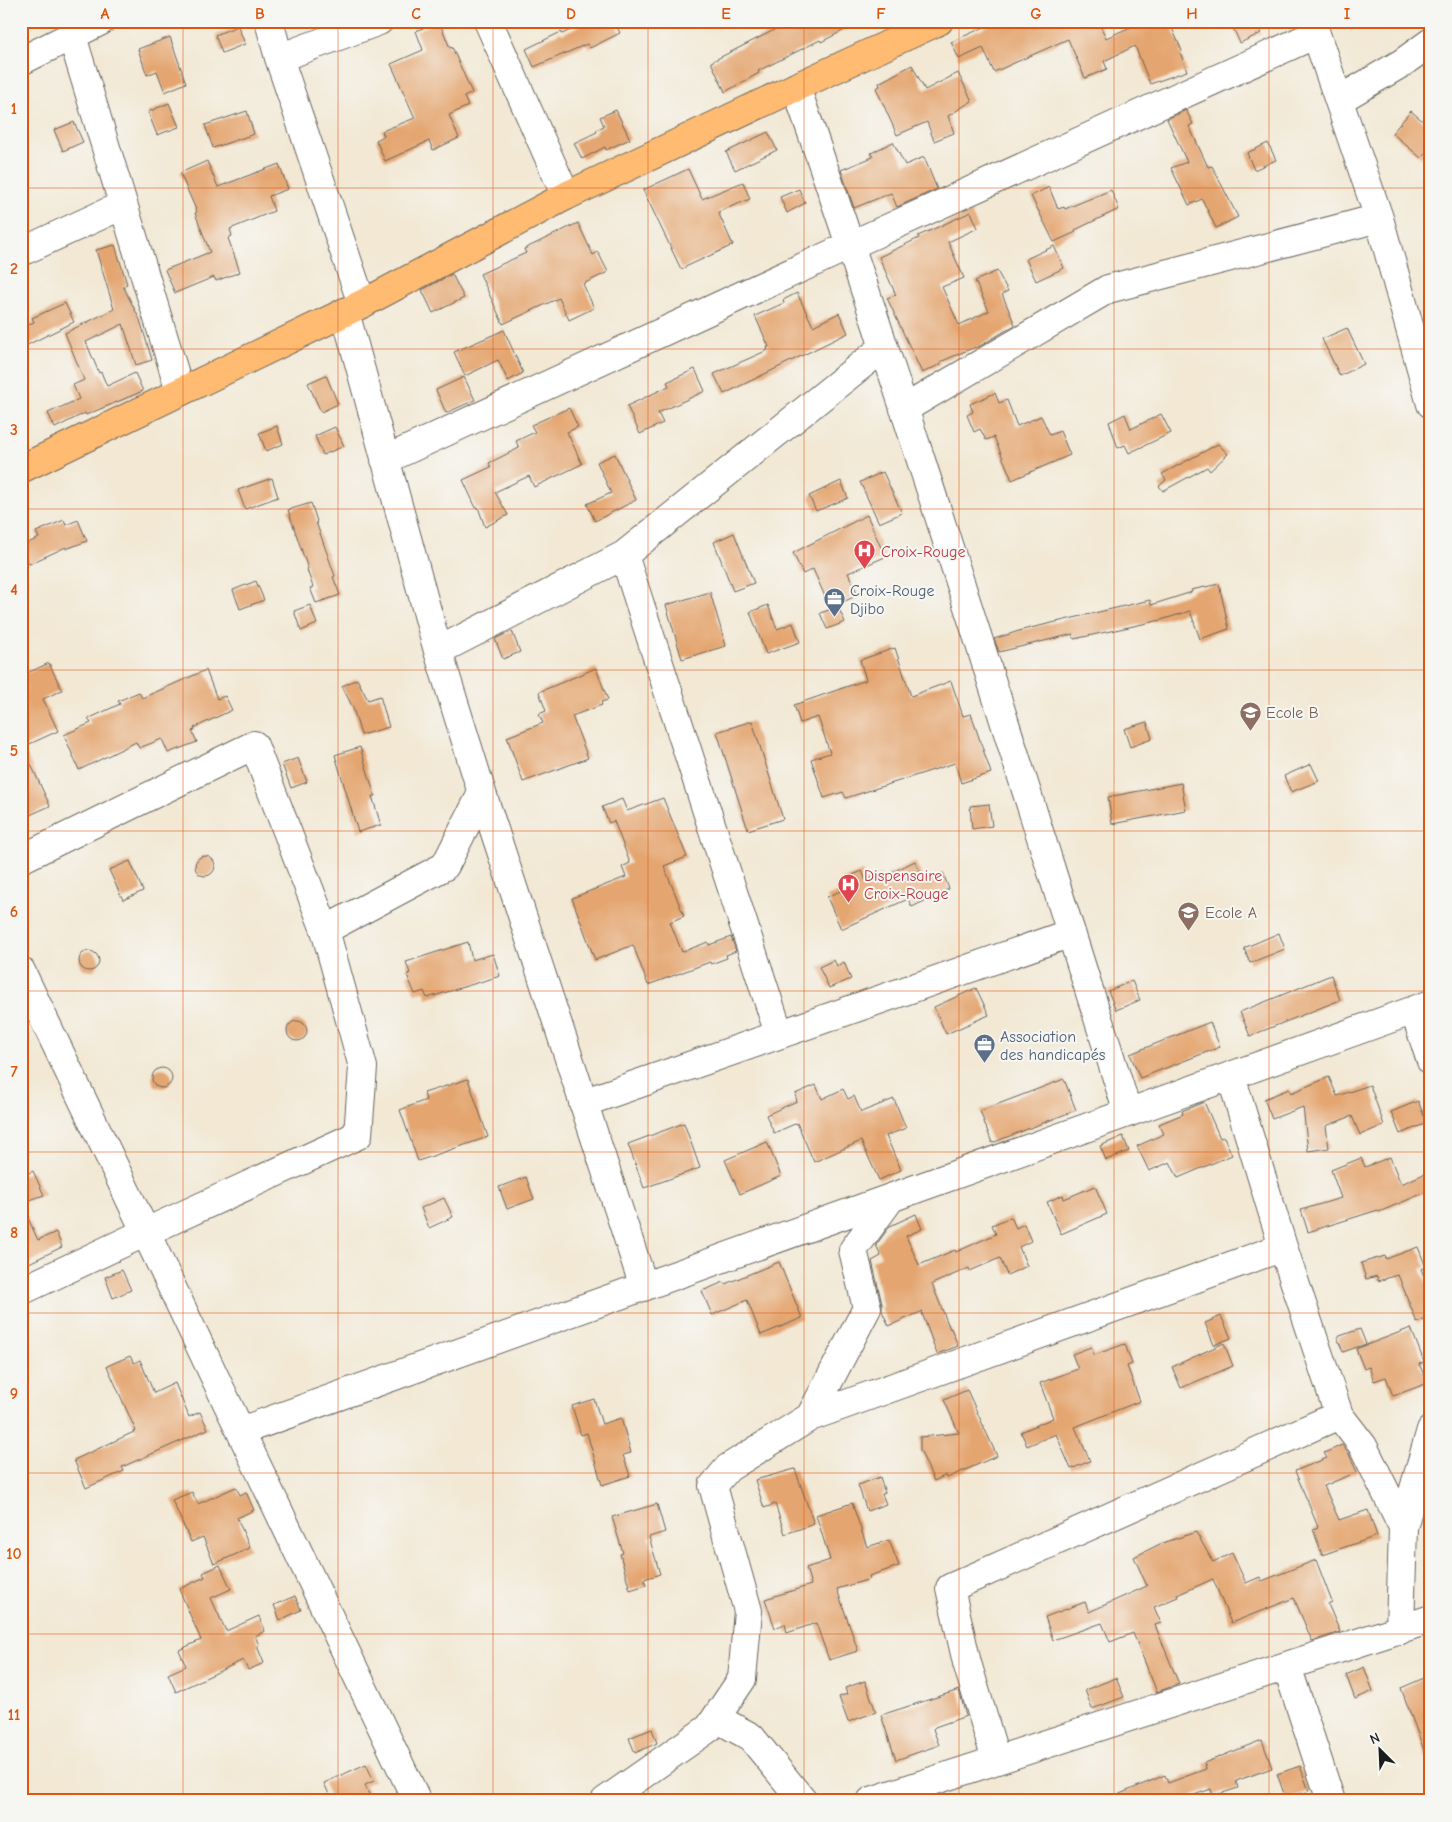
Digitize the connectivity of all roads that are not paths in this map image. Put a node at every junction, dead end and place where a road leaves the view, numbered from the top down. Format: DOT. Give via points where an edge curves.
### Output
graph roads {
  1 [pos="101,21"];
  2 [pos="270,21"];
  3 [pos="379,21"];
  4 [pos="488,21"];
  5 [pos="939,21"];
  6 [pos="1315,28"];
  7 [pos="72,36"];
  8 [pos="1431,42"];
  9 [pos="279,58"];
  10 [pos="21,61"];
  11 [pos="796,87"];
  12 [pos="1339,100"];
  13 [pos="566,196"];
  14 [pos="124,205"];
  15 [pos="1379,218"];
  16 [pos="851,245"];
  17 [pos="21,252"];
  18 [pos="353,308"];
  19 [pos="884,347"];
  20 [pos="180,392"];
  21 [pos="1431,404"];
  22 [pos="904,409"];
  23 [pos="386,460"];
  24 [pos="21,469"];
  25 [pos="624,555"];
  26 [pos="438,651"];
  27 [pos="482,792"];
  28 [pos="21,859"];
  29 [pos="325,930"];
  30 [pos="1071,933"];
  31 [pos="21,971"];
  32 [pos="1422,1007"];
  33 [pos="779,1034"];
  34 [pos="1431,1062"];
  35 [pos="1231,1076"];
  36 [pos="582,1103"];
  37 [pos="1128,1113"];
  38 [pos="891,1198"];
  39 [pos="146,1232"];
  40 [pos="1283,1247"];
  41 [pos="644,1287"];
  42 [pos="21,1291"];
  43 [pos="1339,1415"];
  44 [pos="810,1416"];
  45 [pos="1431,1430"];
  46 [pos="242,1431"];
  47 [pos="1403,1527"];
  48 [pos="1431,1620"];
  49 [pos="1400,1630"];
  50 [pos="1287,1666"];
  51 [pos="716,1718"];
  52 [pos="996,1760"];
  53 [pos="418,1801"];
  54 [pos="605,1801"];
  55 [pos="802,1801"];
  56 [pos="871,1801"];
  57 [pos="1330,1801"];
  1 -- 7 [label="street"];
  2 -- 9 [label="street"];
  3 -- 9 [label="street"];
  4 -- 13 [label="street"];
  5 -- 11 [label="main road"];
  6 -- 12 [label="street"];
  6 -- 16 [label="street"];
  7 -- 10 [label="street"];
  7 -- 14 [label="street"];
  8 -- 12 [label="street"];
  9 -- 18 [label="street"];
  11 -- 13 [label="main road"];
  11 -- 16 [label="street"];
  12 -- 15 [label="street"];
  13 -- 18 [label="main road"];
  14 -- 17 [label="street"];
  14 -- 20 [label="street"];
  15 -- 21 [label="street"];
  15 -- 22 [label="street" via="1108,289"];
  16 -- 19 [label="street"];
  16 -- 23 [label="street"];
  18 -- 20 [label="main road"];
  18 -- 23 [label="street"];
  19 -- 22 [label="street"];
  19 -- 25 [label="street"];
  20 -- 24 [label="main road"];
  22 -- 30 [label="street"];
  23 -- 26 [label="street"];
  25 -- 26 [label="street"];
  25 -- 33 [label="street"];
  26 -- 27 [label="street"];
  27 -- 29 [label="street" via="445,866"];
  27 -- 36 [label="street"];
  28 -- 29 [label="street" via="254,746"];
  29 -- 39 [label="street" via="363,1067 358,1135"];
  30 -- 33 [label="street"];
  30 -- 37 [label="street"];
  31 -- 39 [label="street"];
  32 -- 34 [label="street"];
  32 -- 35 [label="street"];
  33 -- 36 [label="street"];
  35 -- 37 [label="street"];
  35 -- 40 [label="street"];
  36 -- 41 [label="street"];
  37 -- 38 [label="street"];
  38 -- 41 [label="street"];
  38 -- 44 [label="street" via="853,1250 867,1308"];
  39 -- 42 [label="street"];
  39 -- 46 [label="street"];
  40 -- 43 [label="street"];
  40 -- 44 [label="street"];
  41 -- 46 [label="street"];
  43 -- 47 [label="street" via="1363,1446"];
  43 -- 52 [label="street" via="950,1588 967,1663"];
  44 -- 51 [label="street" via="728,1468 713,1486 748,1611 742,1679"];
  45 -- 47 [label="street"];
  46 -- 53 [label="street"];
  47 -- 49 [label="street"];
  48 -- 49 [label="street"];
  49 -- 50 [label="street"];
  50 -- 52 [label="street"];
  50 -- 57 [label="street"];
  51 -- 54 [label="street" via="710,1728"];
  51 -- 55 [label="street" via="751,1737"];
  52 -- 56 [label="street"];
}
